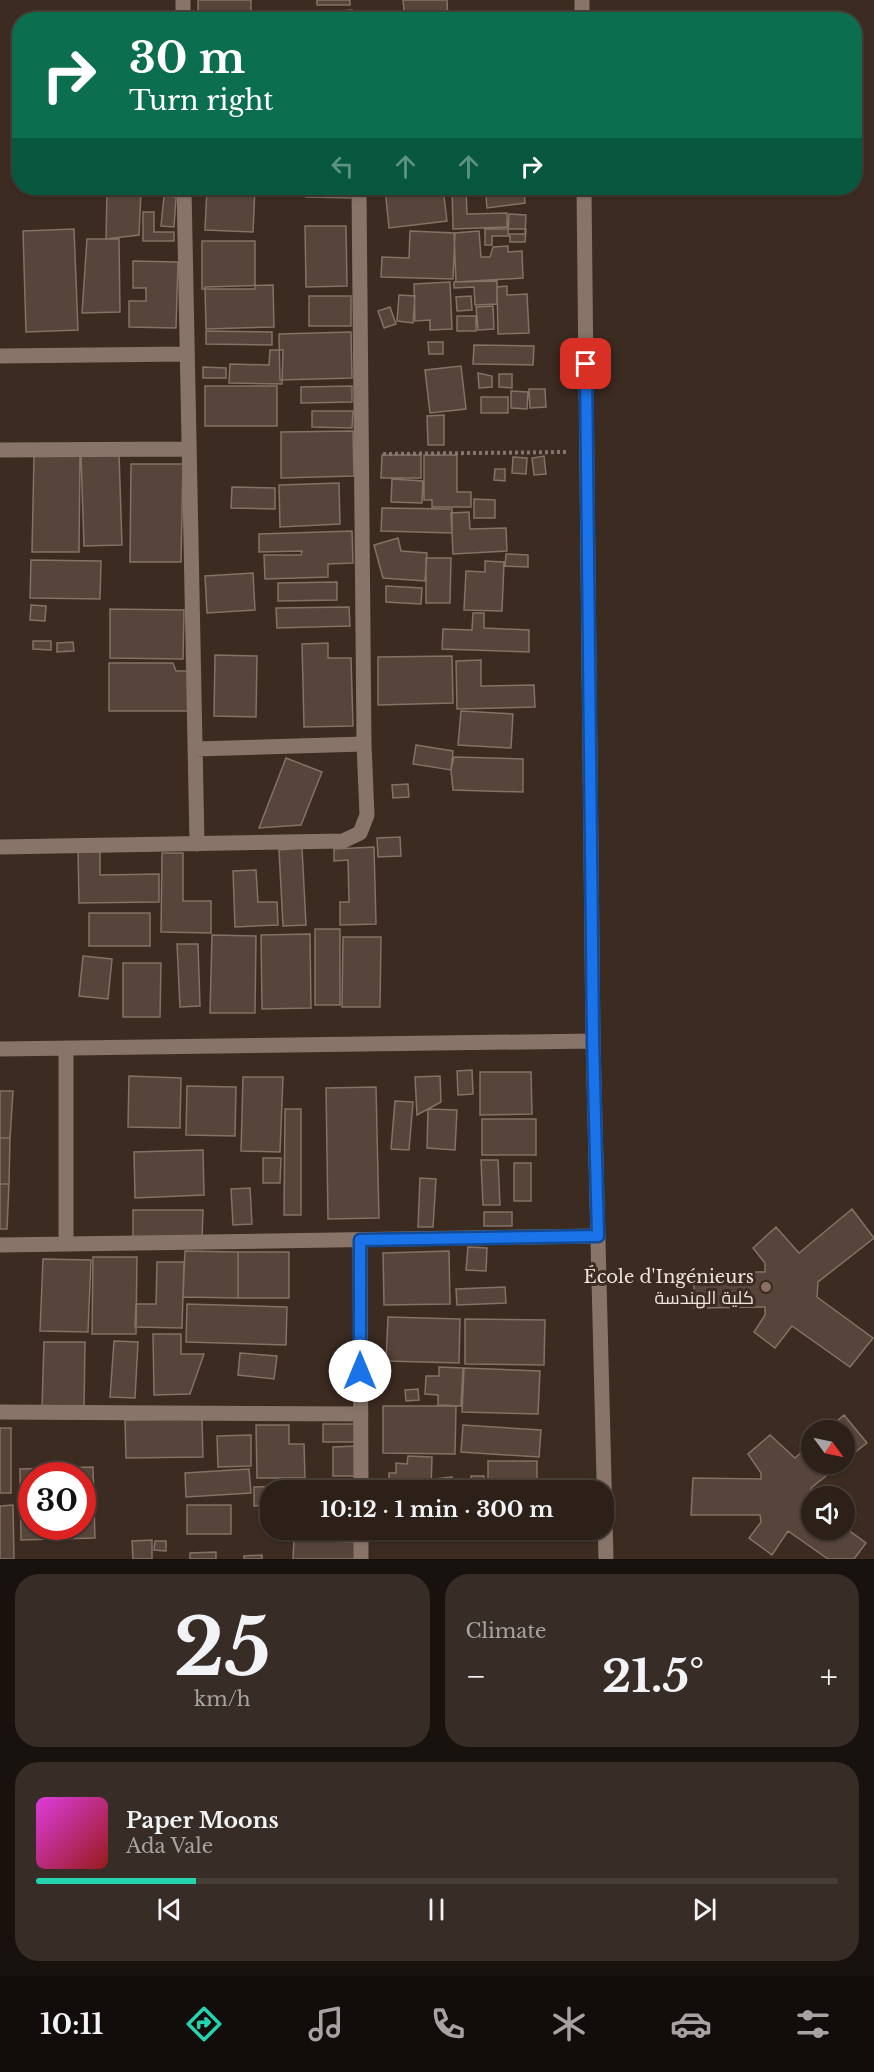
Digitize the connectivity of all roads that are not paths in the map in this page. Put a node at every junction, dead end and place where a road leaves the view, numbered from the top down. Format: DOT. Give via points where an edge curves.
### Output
graph roads {
  1 [pos="184,195"];
  2 [pos="359,195"];
  3 [pos="584,195"];
  4 [pos="187,354"];
  5 [pos="0,356"];
  6 [pos="188,449"];
  7 [pos="0,450"];
  8 [pos="364,744"];
  9 [pos="195,749"];
  10 [pos="197,844"];
  11 [pos="0,847"];
  12 [pos="593,1041"];
  13 [pos="66,1048"];
  14 [pos="0,1049"];
  15 [pos="598,1236"];
  16 [pos="360,1240"];
  17 [pos="66,1244"];
  18 [pos="0,1245"];
  19 [pos="0,1412"];
  20 [pos="360,1414"];
  21 [pos="361,1480"];
  22 [pos="361,1540"];
  23 [pos="361,1559"];
  24 [pos="606,1559"];
  1 -- 4 [label="street"];
  2 -- 8 [label="street"];
  3 -- 12 [label="street"];
  4 -- 5 [label="street"];
  4 -- 6 [label="street"];
  6 -- 7 [label="street"];
  6 -- 9 [label="street"];
  8 -- 9 [label="street"];
  8 -- 10 [label="street" via="367,815 360,833 344,841"];
  9 -- 10 [label="street"];
  10 -- 11 [label="street"];
  12 -- 13 [label="street"];
  12 -- 15 [label="street"];
  13 -- 14 [label="street"];
  13 -- 17 [label="street"];
  15 -- 16 [label="street"];
  15 -- 24 [label="street"];
  16 -- 17 [label="street"];
  16 -- 20 [label="street"];
  17 -- 18 [label="street"];
  19 -- 20 [label="street"];
  20 -- 21 [label="street"];
  22 -- 23 [label="street"];
}
